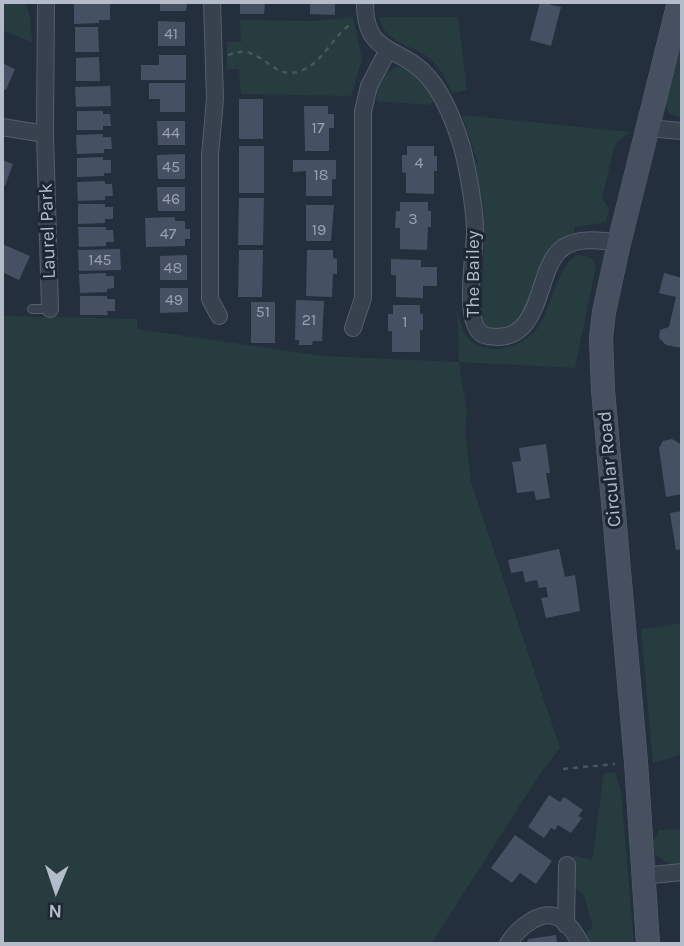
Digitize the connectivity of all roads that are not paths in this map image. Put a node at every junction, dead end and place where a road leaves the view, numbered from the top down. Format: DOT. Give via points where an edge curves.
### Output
graph roads {
  1 [pos="46,2"];
  2 [pos="212,2"];
  3 [pos="365,2"];
  4 [pos="679,2"];
  5 [pos="388,50"];
  6 [pos="2,127"];
  7 [pos="647,128"];
  8 [pos="682,131"];
  9 [pos="44,135"];
  10 [pos="619,243"];
  11 [pos="32,309"];
  12 [pos="50,309"];
  13 [pos="219,316"];
  14 [pos="353,328"];
  15 [pos="567,865"];
  16 [pos="682,872"];
  17 [pos="643,876"];
  18 [pos="566,925"];
  19 [pos="508,944"];
  20 [pos="581,944"];
  21 [pos="648,944"];
  1 -- 9 [label="street, Laurel Park"];
  2 -- 13 [label="street" via="215,99 210,155 210,299"];
  3 -- 5 [label="street, The Bailey" via="366,21 377,42"];
  4 -- 7 [label="street, Circular Road"];
  5 -- 10 [label="street, The Bailey" via="430,78 461,145 475,231 472,315 482,336 510,334 529,320 558,252 566,246 588,240"];
  5 -- 14 [label="street" via="369,86 363,111 363,298"];
  6 -- 9 [label="street"];
  7 -- 8 [label="street"];
  7 -- 10 [label="street, Circular Road"];
  9 -- 12 [label="street, Laurel Park"];
  10 -- 17 [label="street, Circular Road" via="604,312 601,362"];
  11 -- 12 [label="lane, Laurel Park"];
  15 -- 18 [label="street"];
  16 -- 17 [label="street"];
  17 -- 21 [label="street, Circular Road"];
  18 -- 19 [label="street" via="559,918 546,916 532,920"];
  18 -- 20 [label="street"];
}
